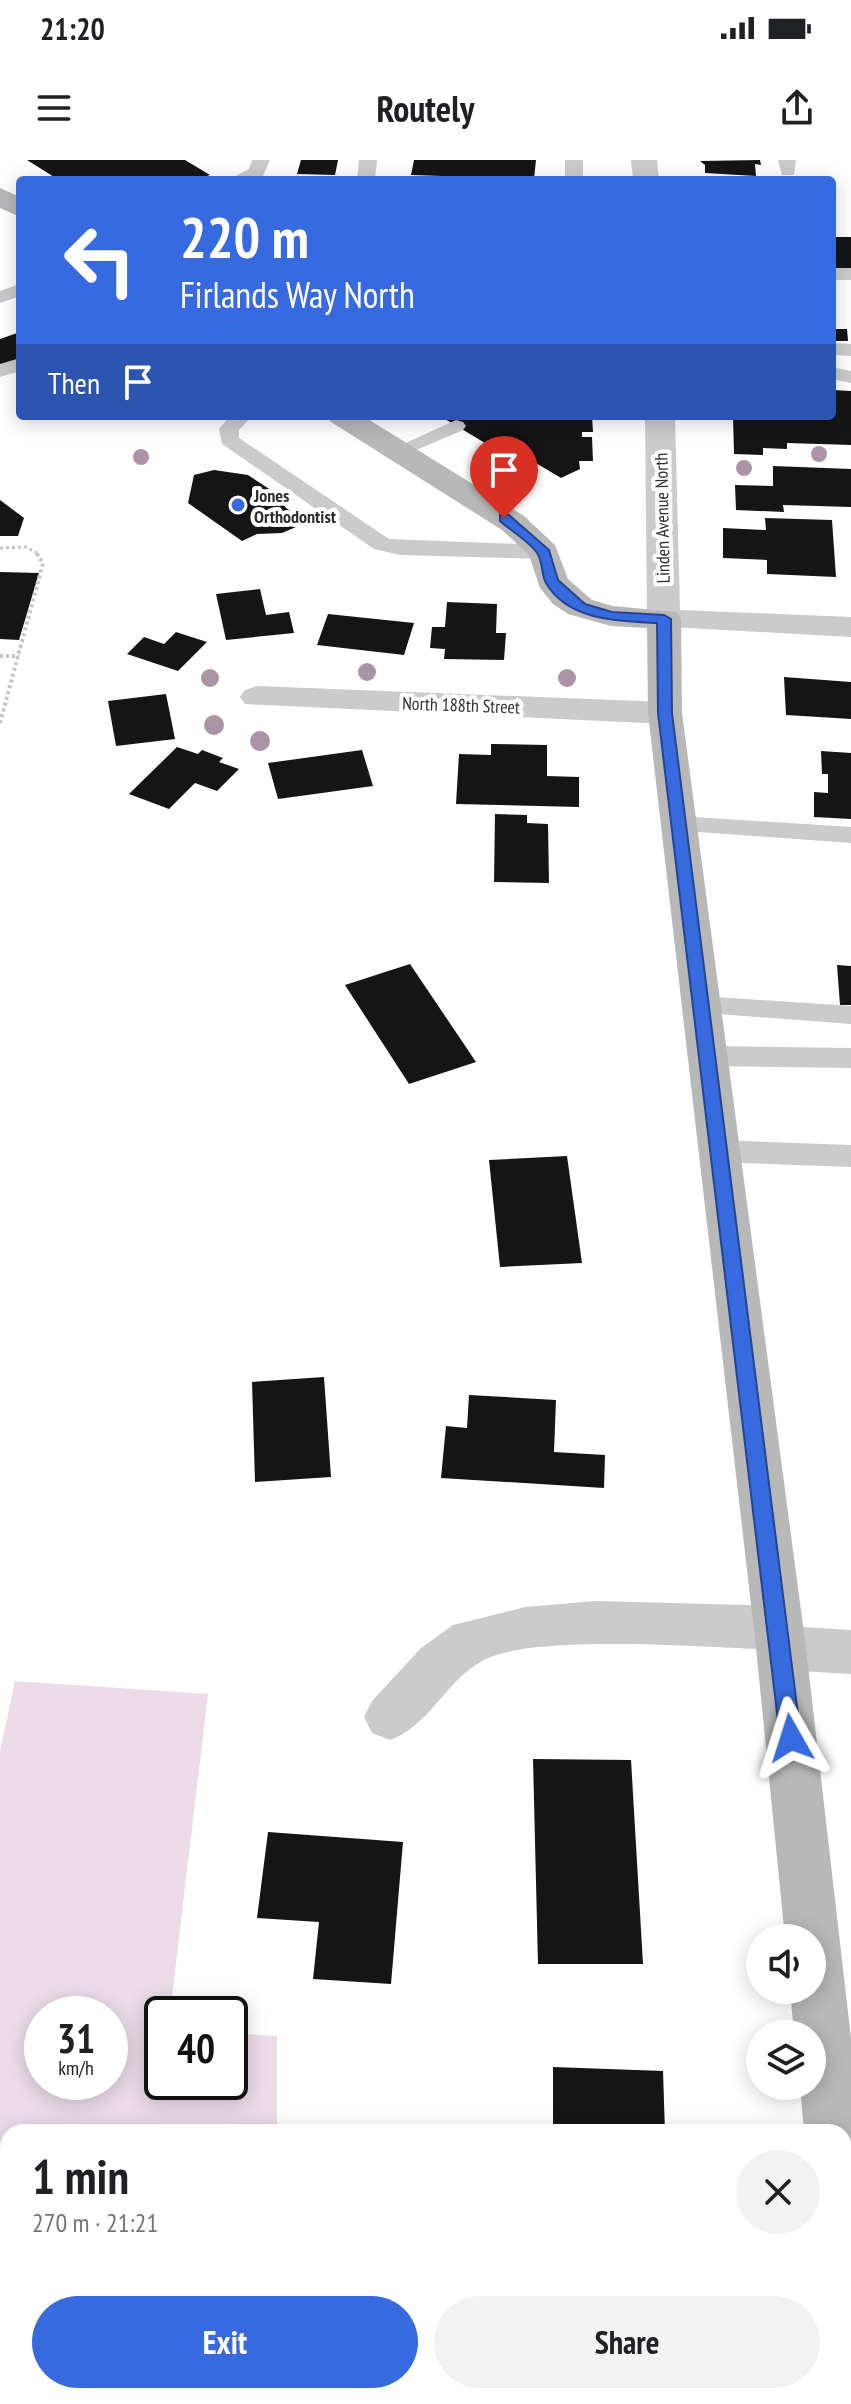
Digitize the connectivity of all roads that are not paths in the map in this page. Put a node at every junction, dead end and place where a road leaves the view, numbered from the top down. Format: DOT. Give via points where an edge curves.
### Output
graph roads {
  1 [pos="261,160"];
  2 [pos="247,176"];
  3 [pos="238,420"];
  4 [pos="348,420"];
  5 [pos="660,420"];
  6 [pos="456,426"];
  7 [pos="398,451"];
  8 [pos="544,552"];
  9 [pos="664,619"];
  10 [pos="851,627"];
  11 [pos="257,697"];
  12 [pos="665,713"];
  13 [pos="679,824"];
  14 [pos="851,835"];
  15 [pos="701,1005"];
  16 [pos="851,1015"];
  17 [pos="707,1056"];
  18 [pos="851,1058"];
  19 [pos="719,1151"];
  20 [pos="851,1156"];
  21 [pos="780,1638"];
  22 [pos="851,1652"];
  23 [pos="390,1717"];
  24 [pos="832,2124"];
  1 -- 2 [label="lane" via="257,172"];
  3 -- 8 [label="lane" via="229,429 229,440 382,544"];
  4 -- 7 [label="street"];
  5 -- 9 [label="street, Linden Avenue North"];
  6 -- 7 [label="lane"];
  7 -- 8 [label="street" via="513,523"];
  8 -- 9 [label="street" via="552,581 580,607 611,616"];
  9 -- 10 [label="street"];
  9 -- 12 [label="street"];
  11 -- 12 [label="street, North 188th Street"];
  12 -- 13 [label="street"];
  13 -- 14 [label="lane"];
  13 -- 15 [label="street"];
  15 -- 16 [label="lane"];
  15 -- 17 [label="street"];
  17 -- 18 [label="lane"];
  17 -- 19 [label="street"];
  19 -- 20 [label="lane"];
  19 -- 21 [label="street"];
  21 -- 22 [label="street"];
  21 -- 23 [label="street" via="596,1623 525,1629 471,1640 439,1664"];
  21 -- 24 [label="street"];
}
